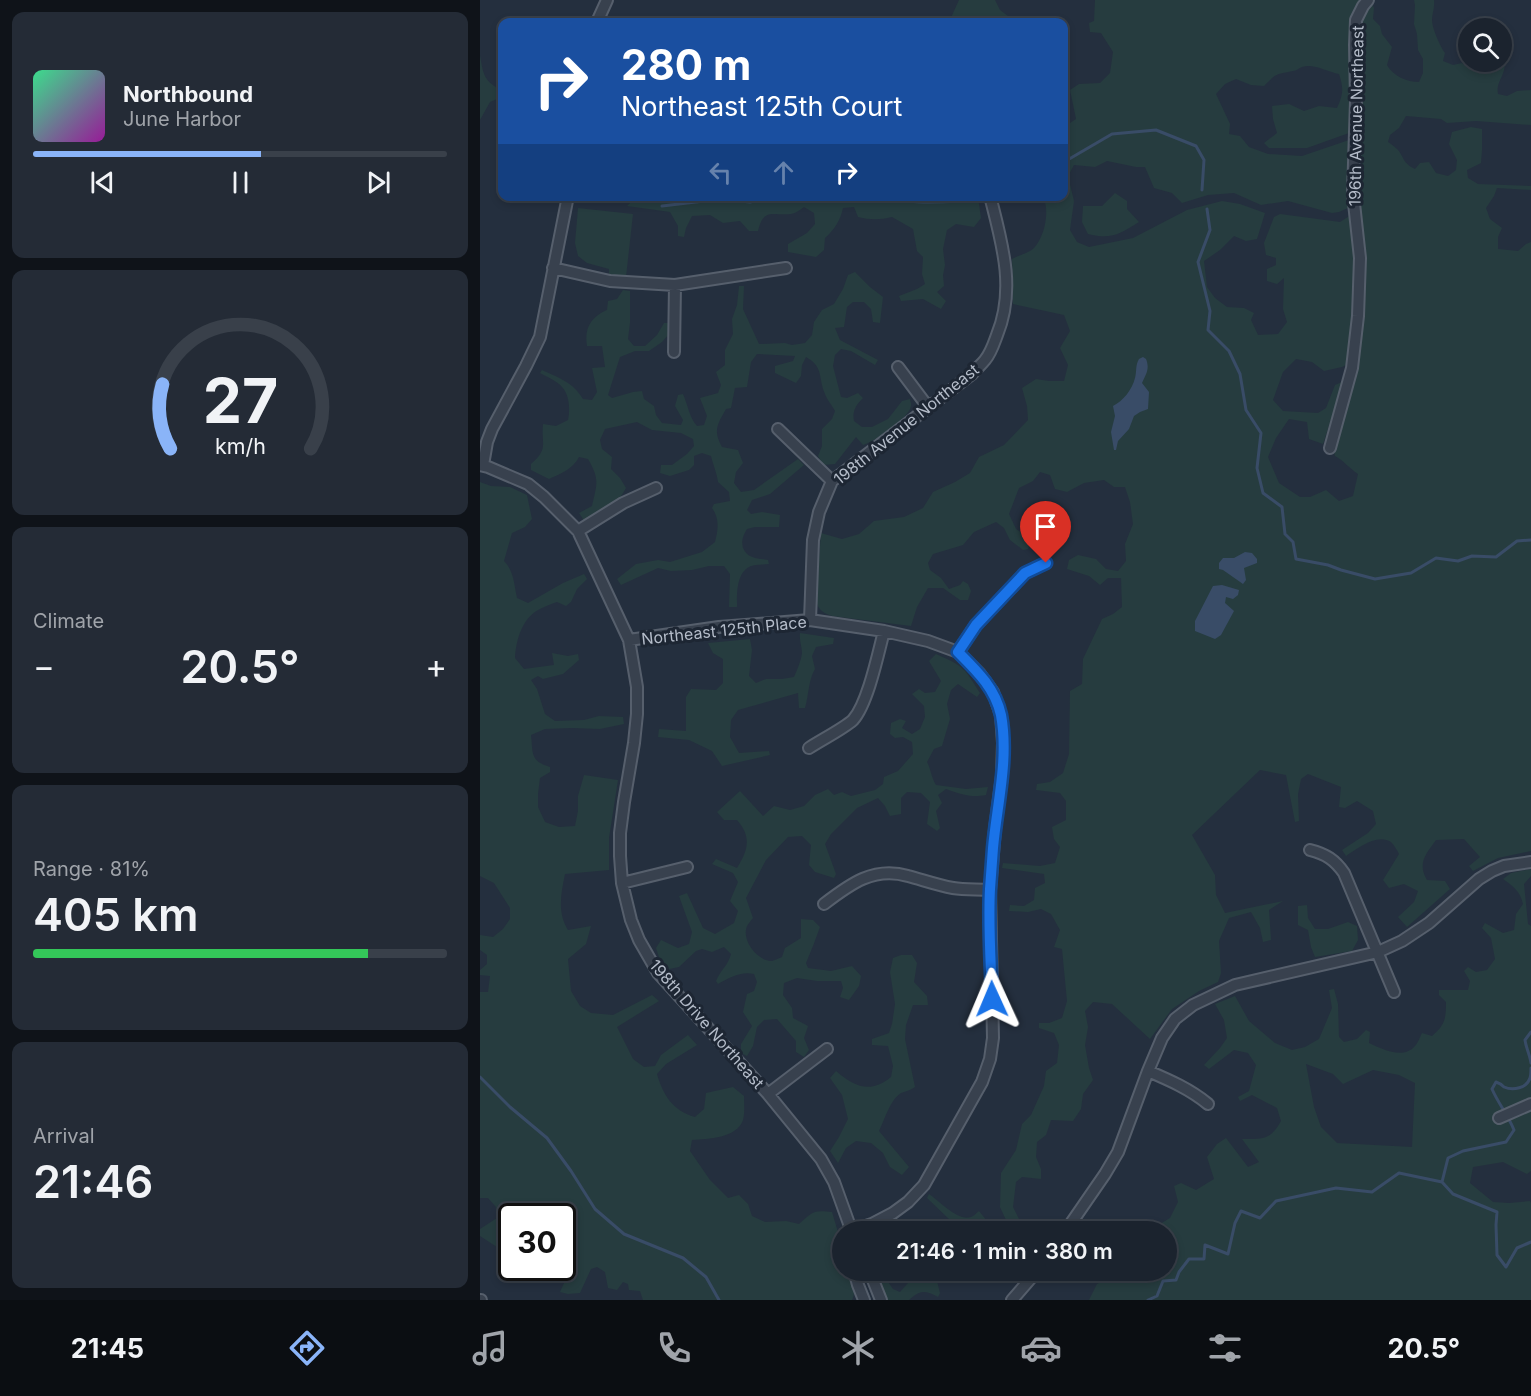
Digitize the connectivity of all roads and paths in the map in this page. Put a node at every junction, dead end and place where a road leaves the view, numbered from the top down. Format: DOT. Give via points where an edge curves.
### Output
graph roads {
  1 [pos="607,0"];
  2 [pos="1368,0"];
  3 [pos="599,18"];
  4 [pos="567,201"];
  5 [pos="991,201"];
  6 [pos="553,268"];
  7 [pos="786,268"];
  8 [pos="675,285"];
  9 [pos="674,352"];
  10 [pos="898,367"];
  11 [pos="928,407"];
  12 [pos="778,429"];
  13 [pos="1330,448"];
  14 [pos="482,465"];
  15 [pos="832,481"];
  16 [pos="656,488"];
  17 [pos="578,531"];
  18 [pos="1046,563"];
  19 [pos="810,620"];
  20 [pos="884,631"];
  21 [pos="629,640"];
  22 [pos="958,652"];
  23 [pos="809,748"];
  24 [pos="1310,850"];
  25 [pos="1531,862"];
  26 [pos="687,867"];
  27 [pos="622,883"];
  28 [pos="990,890"];
  29 [pos="824,904"];
  30 [pos="1378,952"];
  31 [pos="1394,992"];
  32 [pos="827,1049"];
  33 [pos="1148,1071"];
  34 [pos="768,1095"];
  35 [pos="1208,1104"];
  36 [pos="1531,1104"];
  37 [pos="1499,1118"];
  38 [pos="848,1221"];
  39 [pos="878,1221"];
  40 [pos="1073,1221"];
  41 [pos="857,1281"];
  42 [pos="874,1281"];
  43 [pos="1028,1281"];
  44 [pos="864,1300"];
  45 [pos="881,1300"];
  46 [pos="1012,1300"];
  1 -- 3 [label="street"];
  2 -- 13 [label="street, 196th Avenue Northeast" via="1356,20 1355,45 1353,194 1360,258 1358,316 1352,368"];
  4 -- 6 [label="street"];
  5 -- 11 [label="street, 198th Avenue Northeast" via="1007,278 1003,322 986,359"];
  6 -- 8 [label="street" via="610,281"];
  6 -- 14 [label="street" via="540,336 492,429"];
  7 -- 8 [label="street"];
  8 -- 9 [label="street"];
  10 -- 11 [label="street"];
  11 -- 15 [label="street, 198th Avenue Northeast"];
  12 -- 15 [label="street"];
  14 -- 17 [label="street, 198th Drive Northeast" via="528,484"];
  15 -- 19 [label="street, 198th Avenue Northeast" via="813,540"];
  16 -- 17 [label="street"];
  17 -- 21 [label="street, 198th Drive Northeast"];
  18 -- 22 [label="street" via="1025,573 976,625"];
  19 -- 20 [label="street, Northeast 125th Place"];
  19 -- 21 [label="street, Northeast 125th Place" via="719,627"];
  20 -- 22 [label="street, Northeast 125th Place"];
  20 -- 23 [label="street" via="866,697 858,712 851,721"];
  21 -- 27 [label="street, 198th Drive Northeast" via="638,687 620,833"];
  22 -- 28 [label="street" via="993,692 1000,715 1002,776"];
  24 -- 30 [label="street" via="1323,853 1344,873"];
  25 -- 30 [label="street" via="1492,871 1429,923"];
  26 -- 27 [label="street"];
  27 -- 34 [label="street, 198th Drive Northeast" via="631,920 658,973"];
  28 -- 29 [label="street" via="953,888 888,872 848,885"];
  28 -- 39 [label="street" via="990,1059 982,1082 924,1185 908,1202"];
  30 -- 31 [label="street"];
  30 -- 33 [label="street" via="1235,985 1193,1005 1175,1019 1162,1038"];
  32 -- 34 [label="street"];
  33 -- 35 [label="street"];
  33 -- 40 [label="street" via="1118,1152"];
  34 -- 38 [label="street, 198th Drive Northeast" via="829,1170"];
  36 -- 37 [label="street"];
  41 -- 44 [label="street"];
  42 -- 45 [label="street"];
  43 -- 46 [label="street"];
}
